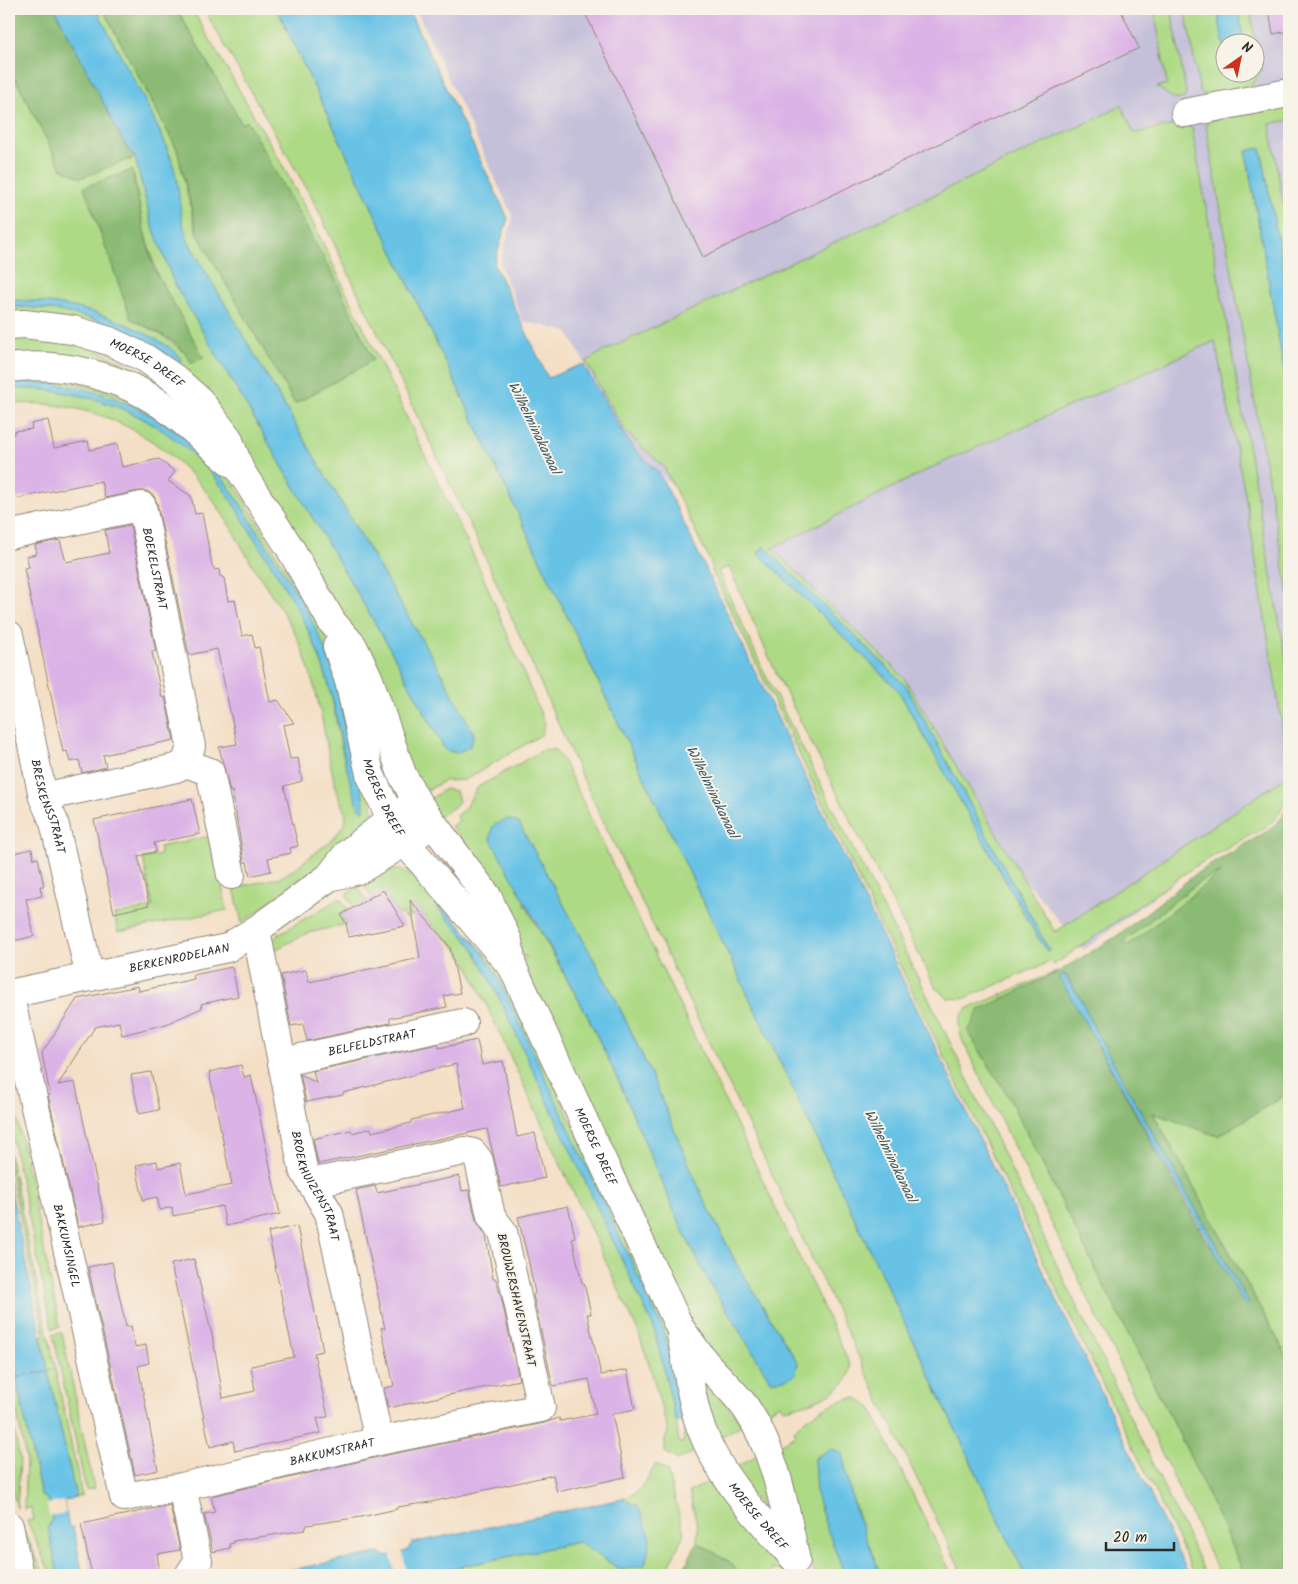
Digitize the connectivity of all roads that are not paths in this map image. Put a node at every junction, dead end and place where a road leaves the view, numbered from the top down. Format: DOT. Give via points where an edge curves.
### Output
graph roads {
  1 [pos="1289,93"];
  2 [pos="1185,113"];
  3 [pos="9,325"];
  4 [pos="9,368"];
  5 [pos="240,470"];
  6 [pos="9,535"];
  7 [pos="332,622"];
  8 [pos="9,635"];
  9 [pos="186,763"];
  10 [pos="43,797"];
  11 [pos="417,802"];
  12 [pos="433,825"];
  13 [pos="398,830"];
  14 [pos="230,875"];
  15 [pos="256,930"];
  16 [pos="512,966"];
  17 [pos="90,977"];
  18 [pos="9,994"];
  19 [pos="463,1023"];
  20 [pos="282,1062"];
  21 [pos="312,1183"];
  22 [pos="680,1328"];
  23 [pos="541,1408"];
  24 [pos="378,1441"];
  25 [pos="182,1488"];
  26 [pos="124,1497"];
  27 [pos="9,1526"];
  28 [pos="800,1568"];
  29 [pos="18,1575"];
  30 [pos="189,1575"];
  1 -- 2 [label="street"];
  3 -- 5 [label="street, MOERSE DREEF" via="73,330 109,341 145,358 199,400 228,438"];
  4 -- 5 [label="street, MOERSE DREEF" via="71,369 134,388 167,408"];
  5 -- 7 [label="street, MOERSE DREEF"];
  6 -- 9 [label="street, BOEKELSTRAAT" via="142,506 191,746"];
  7 -- 11 [label="street, MOERSE DREEF" via="353,646 368,677 402,774"];
  7 -- 13 [label="street, MOERSE DREEF" via="370,774"];
  8 -- 10 [label="street, BRESKENSSTRAAT"];
  9 -- 10 [label="street" via="176,768"];
  9 -- 14 [label="street" via="210,772"];
  10 -- 17 [label="street, BRESKENSSTRAAT" via="54,822"];
  11 -- 12 [label="street, MOERSE DREEF"];
  11 -- 13 [label="street, BERKENRODELAAN"];
  12 -- 13 [label="street, BERKENRODELAAN"];
  12 -- 16 [label="street, MOERSE DREEF" via="487,896 508,941"];
  13 -- 15 [label="street, BERKENRODELAAN" via="347,854 329,877"];
  13 -- 16 [label="street, MOERSE DREEF"];
  15 -- 17 [label="street, BERKENRODELAAN" via="227,948"];
  15 -- 20 [label="street, BROEKHUIZENSTRAAT"];
  16 -- 22 [label="street, MOERSE DREEF"];
  17 -- 18 [label="street, BERKENRODELAAN"];
  18 -- 26 [label="street, BAKKUMSINGEL"];
  19 -- 20 [label="street, BELFELDSTRAAT"];
  20 -- 21 [label="street, BROEKHUIZENSTRAAT" via="303,1168"];
  21 -- 23 [label="street, BROUWERSHAVENSTRAAT" via="464,1151 473,1153 479,1161 491,1216 503,1232"];
  21 -- 24 [label="street, BROEKHUIZENSTRAAT" via="329,1213"];
  22 -- 28 [label="street, MOERSE DREEF" via="747,1409 764,1441 781,1486"];
  22 -- 28 [label="street, MOERSE DREEF" via="693,1400 712,1452 735,1492"];
  23 -- 24 [label="street, BAKKUMSTRAAT"];
  24 -- 25 [label="street, BAKKUMSTRAAT"];
  25 -- 26 [label="street, BAKKUMSTRAAT"];
  25 -- 30 [label="street" via="198,1561"];
  27 -- 29 [label="street"];
}
